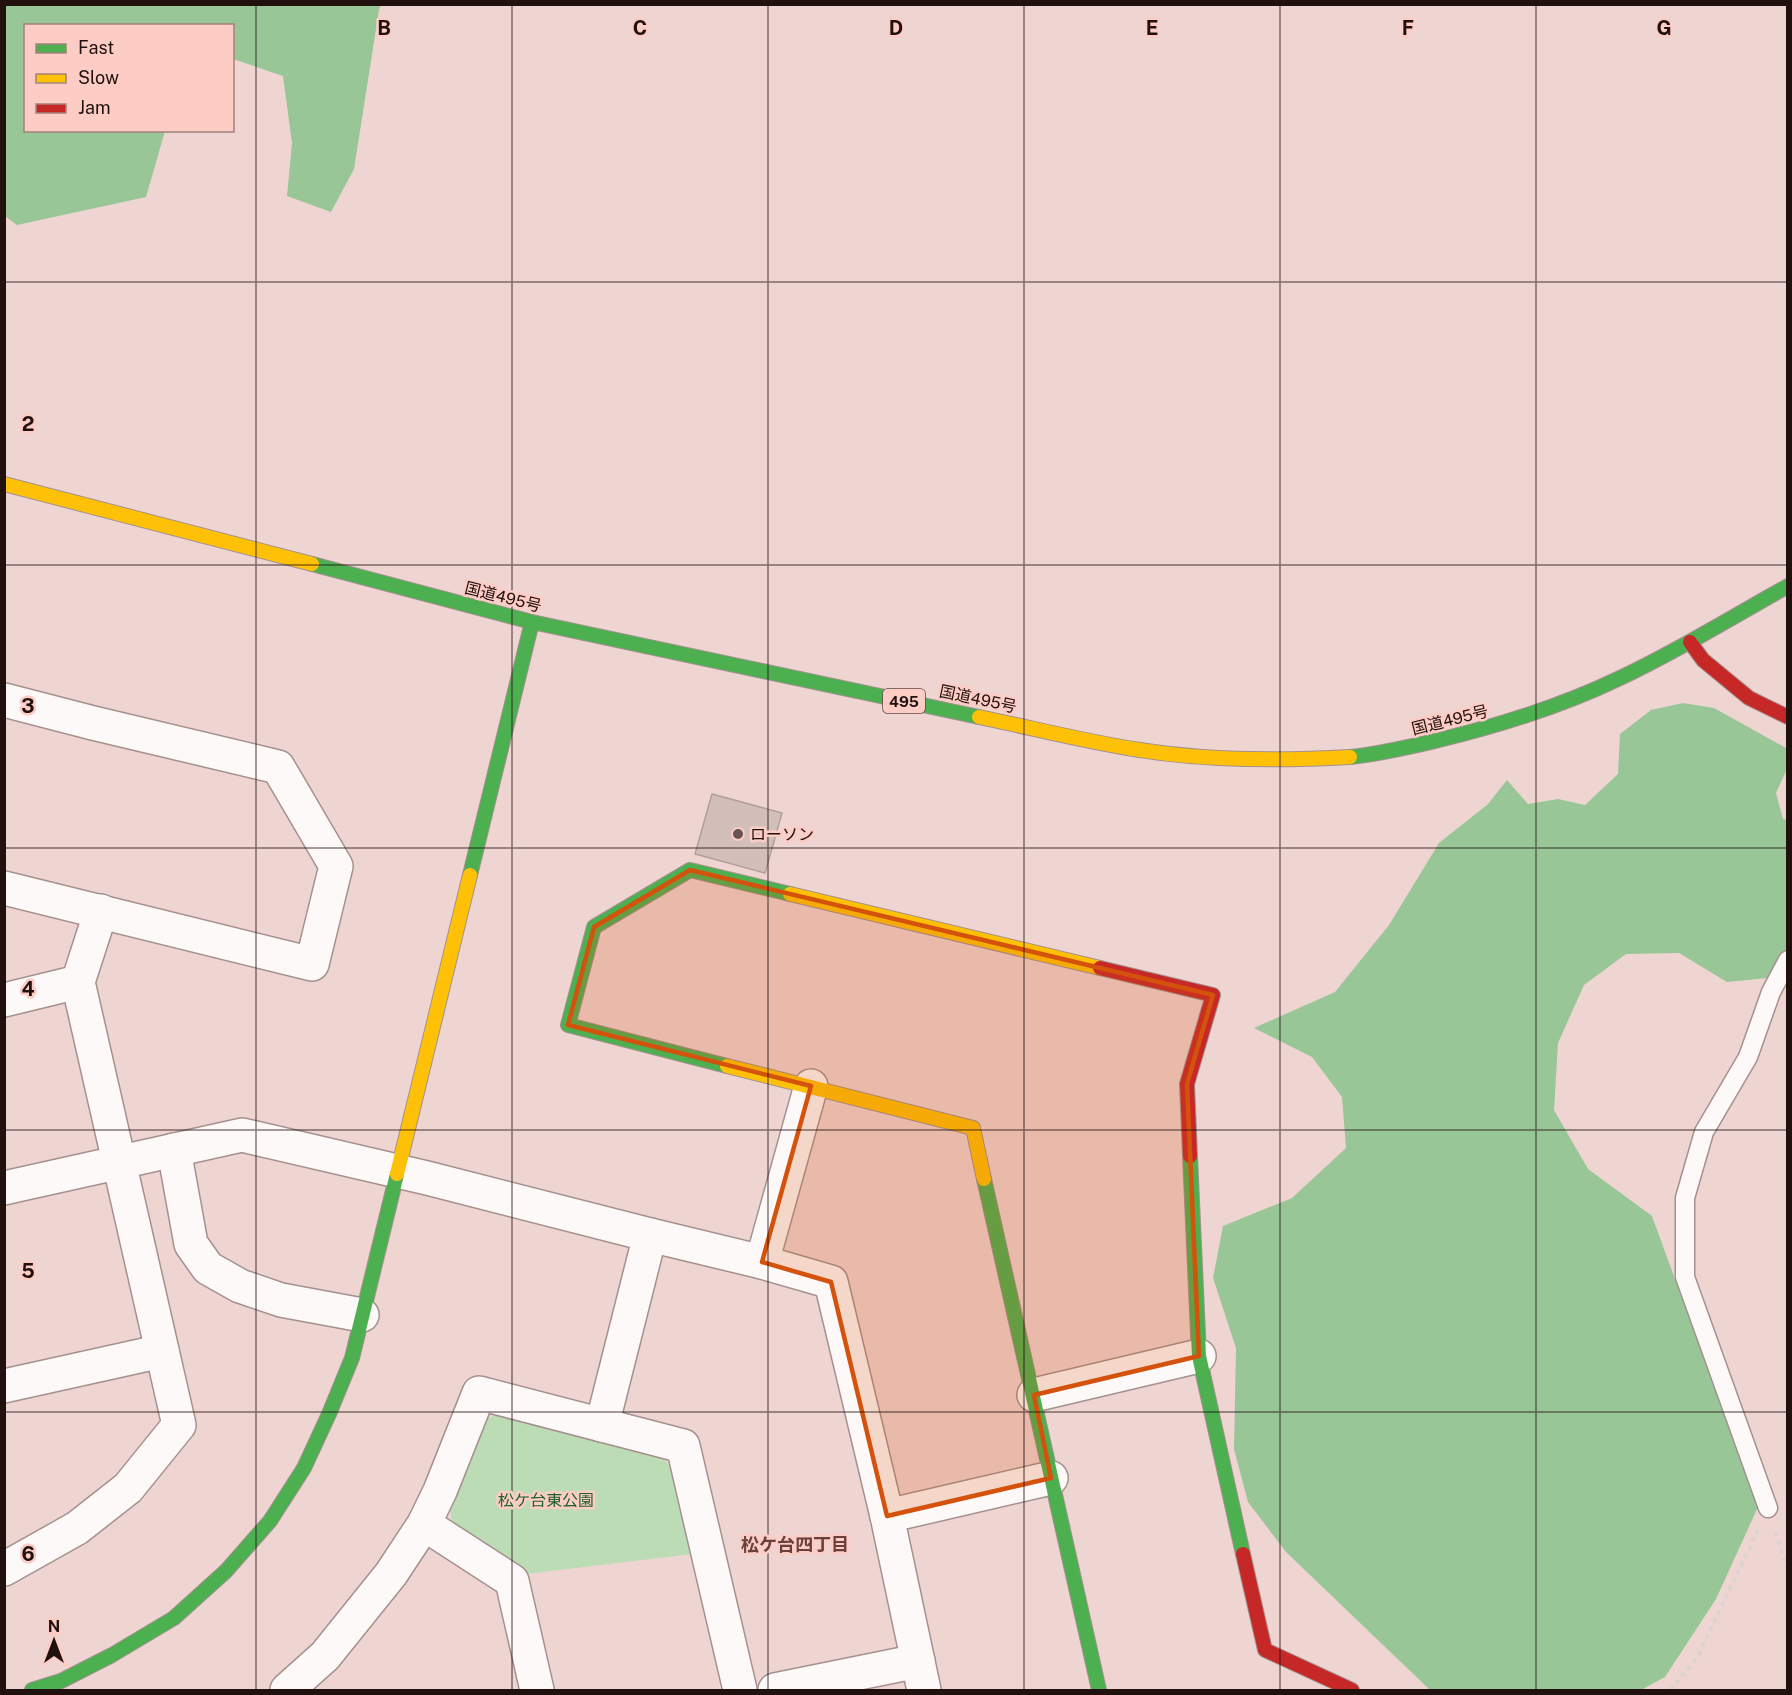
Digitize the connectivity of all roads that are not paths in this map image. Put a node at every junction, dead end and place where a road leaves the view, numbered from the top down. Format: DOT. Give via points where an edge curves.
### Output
graph roads {
  1 [pos="4,484"];
  2 [pos="1788,586"];
  3 [pos="532,622"];
  4 [pos="1690,642"];
  5 [pos="4,700"];
  6 [pos="1788,717"];
  7 [pos="4,888"];
  8 [pos="101,911"];
  9 [pos="1788,960"];
  10 [pos="78,982"];
  11 [pos="4,1000"];
  12 [pos="811,1086"];
  13 [pos="174,1150"];
  14 [pos="119,1162"];
  15 [pos="398,1172"];
  16 [pos="4,1188"];
  17 [pos="650,1235"];
  18 [pos="762,1262"];
  19 [pos="362,1315"];
  20 [pos="162,1351"];
  21 [pos="1199,1356"];
  22 [pos="4,1386"];
  23 [pos="1034,1395"];
  24 [pos="602,1425"];
  25 [pos="1051,1478"];
  26 [pos="1768,1508"];
  27 [pos="887,1516"];
  28 [pos="424,1524"];
  29 [pos="4,1569"];
  30 [pos="921,1676"];
  31 [pos="32,1690"];
  32 [pos="286,1690"];
  33 [pos="537,1690"];
  34 [pos="740,1690"];
  35 [pos="775,1690"];
  36 [pos="1099,1690"];
  37 [pos="1352,1690"];
  1 -- 3 [label="main road, 国道495号 / 495"];
  2 -- 4 [label="main road, 国道495号 / 495"];
  3 -- 4 [label="main road, 国道495号 / 495" via="1146,751 1301,760 1380,753 1504,723 1620,679"];
  3 -- 15 [label="main road"];
  4 -- 6 [label="main road" via="1703,660 1749,698"];
  5 -- 8 [label="street" via="278,767 336,866 312,964"];
  7 -- 8 [label="street"];
  8 -- 10 [label="street"];
  9 -- 26 [label="lane" via="1771,992 1748,1057 1704,1132 1685,1198 1685,1277"];
  10 -- 11 [label="street"];
  10 -- 14 [label="street"];
  12 -- 18 [label="street"];
  12 -- 21 [label="main road" via="568,1025 594,927 690,870 1213,995 1187,1084"];
  12 -- 23 [label="main road" via="973,1128"];
  13 -- 14 [label="street"];
  13 -- 15 [label="street" via="242,1135"];
  13 -- 19 [label="street" via="191,1244 208,1268 240,1286 280,1299"];
  14 -- 16 [label="street"];
  14 -- 20 [label="street"];
  15 -- 17 [label="street"];
  15 -- 19 [label="main road"];
  17 -- 18 [label="street"];
  17 -- 24 [label="street"];
  18 -- 27 [label="street" via="831,1282"];
  19 -- 31 [label="main road" via="352,1358 304,1468 270,1521 226,1571 174,1618 61,1682"];
  20 -- 22 [label="street"];
  20 -- 29 [label="street" via="179,1425 128,1488 77,1528"];
  21 -- 23 [label="street"];
  21 -- 37 [label="main road" via="1265,1650"];
  23 -- 25 [label="main road"];
  24 -- 28 [label="street" via="479,1393"];
  24 -- 34 [label="street" via="683,1446"];
  25 -- 27 [label="street"];
  25 -- 36 [label="main road"];
  27 -- 30 [label="street"];
  28 -- 32 [label="street" via="391,1574 325,1656"];
  28 -- 33 [label="street" via="513,1581"];
  30 -- 35 [label="street"];
}
